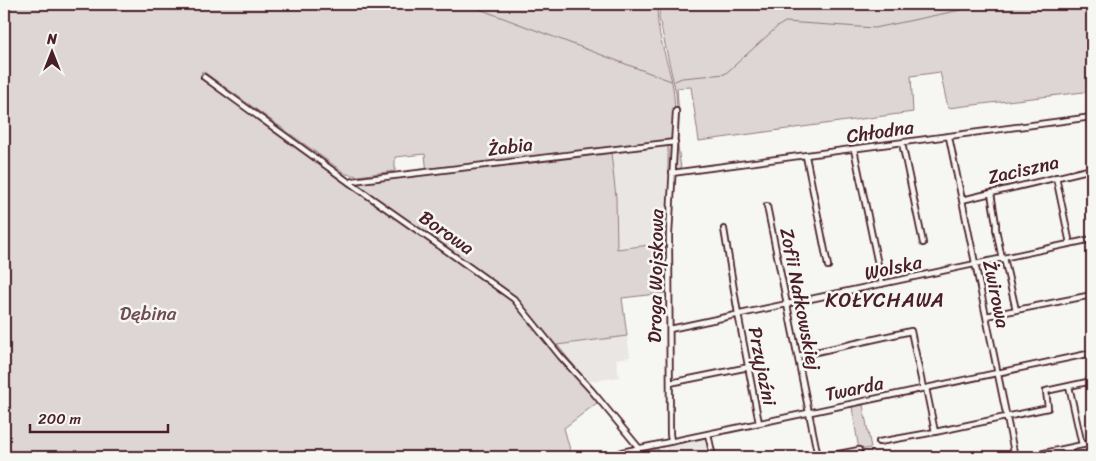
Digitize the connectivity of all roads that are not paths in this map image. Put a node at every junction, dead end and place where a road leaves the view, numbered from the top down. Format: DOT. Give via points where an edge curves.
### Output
graph roads {
  1 [pos="204,77"];
  2 [pos="676,111"];
  3 [pos="1092,117"];
  4 [pos="949,137"];
  5 [pos="675,142"];
  6 [pos="902,143"];
  7 [pos="854,149"];
  8 [pos="806,156"];
  9 [pos="1092,169"];
  10 [pos="672,173"];
  11 [pos="1056,177"];
  12 [pos="350,183"];
  13 [pos="992,192"];
  14 [pos="962,200"];
  15 [pos="767,206"];
  16 [pos="724,229"];
  17 [pos="1092,239"];
  18 [pos="923,243"];
  19 [pos="1070,244"];
  20 [pos="1003,258"];
  21 [pos="975,264"];
  22 [pos="828,266"];
  23 [pos="882,284"];
  24 [pos="1092,295"];
  25 [pos="787,304"];
  26 [pos="1016,310"];
  27 [pos="738,314"];
  28 [pos="986,316"];
  29 [pos="670,329"];
  30 [pos="1092,353"];
  31 [pos="798,356"];
  32 [pos="749,367"];
  33 [pos="998,373"];
  34 [pos="1092,380"];
  35 [pos="670,383"];
  36 [pos="1069,386"];
  37 [pos="925,388"];
  38 [pos="809,412"];
  39 [pos="1006,417"];
  40 [pos="760,423"];
  41 [pos="935,432"];
  42 [pos="708,434"];
  43 [pos="671,441"];
  44 [pos="879,442"];
  45 [pos="1092,443"];
  46 [pos="1082,445"];
  47 [pos="639,448"];
  48 [pos="859,450"];
  49 [pos="622,452"];
  50 [pos="713,457"];
  51 [pos="818,457"];
  52 [pos="823,457"];
  53 [pos="1015,457"];
  54 [pos="1025,457"];
  1 -- 12 [label="street, Borowa"];
  2 -- 5 [label="street, Droga Wojskowa"];
  3 -- 4 [label="street, Chłodna"];
  4 -- 6 [label="street, Chłodna"];
  4 -- 14 [label="street, Żwirowa"];
  5 -- 10 [label="street, Droga Wojskowa"];
  5 -- 12 [label="street, Żabia"];
  6 -- 7 [label="street, Chłodna"];
  6 -- 18 [label="street"];
  7 -- 8 [label="street, Chłodna"];
  7 -- 23 [label="street"];
  8 -- 10 [label="street, Chłodna"];
  8 -- 22 [label="street"];
  9 -- 11 [label="street, Zaciszna"];
  10 -- 29 [label="street, Droga Wojskowa"];
  11 -- 13 [label="street, Zaciszna"];
  11 -- 19 [label="street"];
  12 -- 47 [label="street, Borowa" via="514,299"];
  13 -- 14 [label="street, Zaciszna"];
  13 -- 20 [label="street"];
  14 -- 21 [label="street, Żwirowa"];
  15 -- 25 [label="street, Zofii Nałkowskiej"];
  16 -- 27 [label="street, Przyjaźni"];
  17 -- 19 [label="street, Wolska"];
  19 -- 20 [label="street, Wolska"];
  20 -- 21 [label="street, Wolska"];
  20 -- 26 [label="street"];
  21 -- 23 [label="street, Wolska"];
  21 -- 28 [label="street, Żwirowa"];
  23 -- 25 [label="street, Wolska"];
  24 -- 26 [label="street"];
  25 -- 27 [label="street, Wolska"];
  25 -- 31 [label="street, Zofii Nałkowskiej"];
  26 -- 28 [label="street"];
  27 -- 29 [label="street, Wolska"];
  27 -- 32 [label="street, Przyjaźni"];
  28 -- 33 [label="street, Żwirowa"];
  29 -- 35 [label="street, Droga Wojskowa"];
  30 -- 33 [label="street, Twarda"];
  31 -- 37 [label="street" via="911,332"];
  31 -- 38 [label="street, Zofii Nałkowskiej"];
  32 -- 35 [label="street"];
  32 -- 40 [label="street, Przyjaźni"];
  33 -- 37 [label="street, Twarda"];
  33 -- 39 [label="street, Żwirowa"];
  34 -- 36 [label="street"];
  35 -- 43 [label="street, Droga Wojskowa"];
  36 -- 39 [label="street" via="1046,391 1048,408"];
  36 -- 46 [label="street"];
  37 -- 38 [label="street, Twarda"];
  37 -- 41 [label="street"];
  38 -- 40 [label="street, Twarda"];
  38 -- 51 [label="street, Zofii Nałkowskiej"];
  39 -- 41 [label="street"];
  39 -- 53 [label="street, Żwirowa"];
  40 -- 42 [label="street, Twarda"];
  41 -- 44 [label="street"];
  42 -- 43 [label="street, Twarda"];
  42 -- 50 [label="street"];
  43 -- 47 [label="street, Twarda"];
  45 -- 46 [label="street"];
  46 -- 54 [label="street"];
  47 -- 49 [label="street, Twarda"];
  48 -- 52 [label="street"];
}
